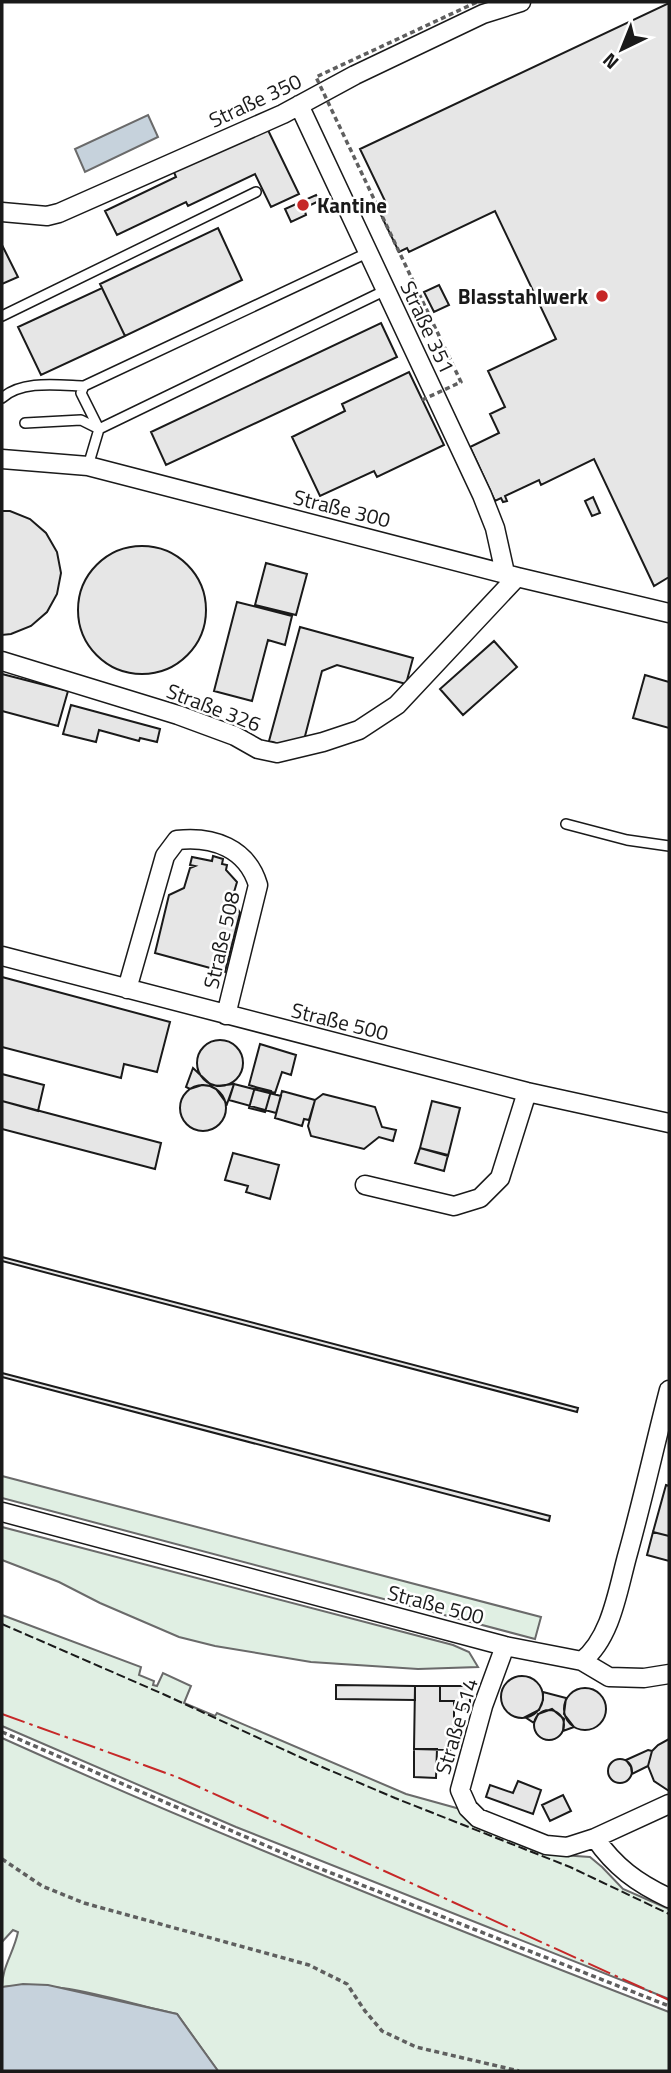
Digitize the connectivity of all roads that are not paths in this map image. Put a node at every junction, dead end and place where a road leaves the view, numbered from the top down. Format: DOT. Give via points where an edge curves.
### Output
graph roads {
  1 [pos="521,2"];
  2 [pos="299,105"];
  3 [pos="256,192"];
  4 [pos="2,212"];
  5 [pos="367,253"];
  6 [pos="386,290"];
  7 [pos="2,316"];
  8 [pos="84,386"];
  9 [pos="2,398"];
  10 [pos="25,423"];
  11 [pos="99,429"];
  12 [pos="2,458"];
  13 [pos="88,466"];
  14 [pos="511,575"];
  15 [pos="669,613"];
  16 [pos="2,661"];
  17 [pos="566,824"];
  18 [pos="669,846"];
  19 [pos="2,956"];
  20 [pos="127,989"];
  21 [pos="226,1015"];
  22 [pos="527,1092"];
  23 [pos="669,1124"];
  24 [pos="365,1185"];
  25 [pos="669,1390"];
  26 [pos="2,1512"];
  27 [pos="505,1646"];
  28 [pos="582,1661"];
  29 [pos="669,1674"];
  30 [pos="669,1804"];
  31 [pos="595,1838"];
  32 [pos="669,1898"];
  1 -- 2 [label="street, Straße 350" via="483,14"];
  2 -- 4 [label="street, Straße 350" via="59,213"];
  2 -- 5 [label="street, Straße 351"];
  3 -- 7 [label="lane"];
  5 -- 6 [label="street, Straße 351"];
  5 -- 8 [label="lane"];
  6 -- 11 [label="lane"];
  6 -- 14 [label="street, Straße 351" via="482,495"];
  8 -- 9 [label="lane" via="12,389"];
  8 -- 11 [label="lane" via="81,393"];
  10 -- 11 [label="lane" via="80,420"];
  11 -- 13 [label="lane"];
  12 -- 13 [label="street, Straße 300"];
  13 -- 14 [label="street, Straße 300"];
  14 -- 15 [label="street, Straße 300"];
  14 -- 16 [label="street, Straße 326" via="397,705 359,730 277,753 178,715"];
  17 -- 18 [label="lane"];
  19 -- 20 [label="street, Straße 500"];
  20 -- 21 [label="street, Straße 500"];
  20 -- 21 [label="street, Straße 508" via="164,856 177,840 209,841 243,856 258,885"];
  21 -- 22 [label="street, Straße 500"];
  22 -- 23 [label="street, Straße 500"];
  22 -- 24 [label="street" via="500,1178 480,1198 454,1206"];
  25 -- 28 [label="street" via="610,1618 592,1653"];
  26 -- 27 [label="street, Straße 500"];
  27 -- 28 [label="street, Straße 500"];
  27 -- 31 [label="street, Straße 514" via="460,1790 468,1808 478,1818 546,1845 568,1847"];
  28 -- 29 [label="street, Straße 500" via="610,1676"];
  30 -- 31 [label="street, Straße 514"];
  31 -- 32 [label="street" via="621,1870"];
}
